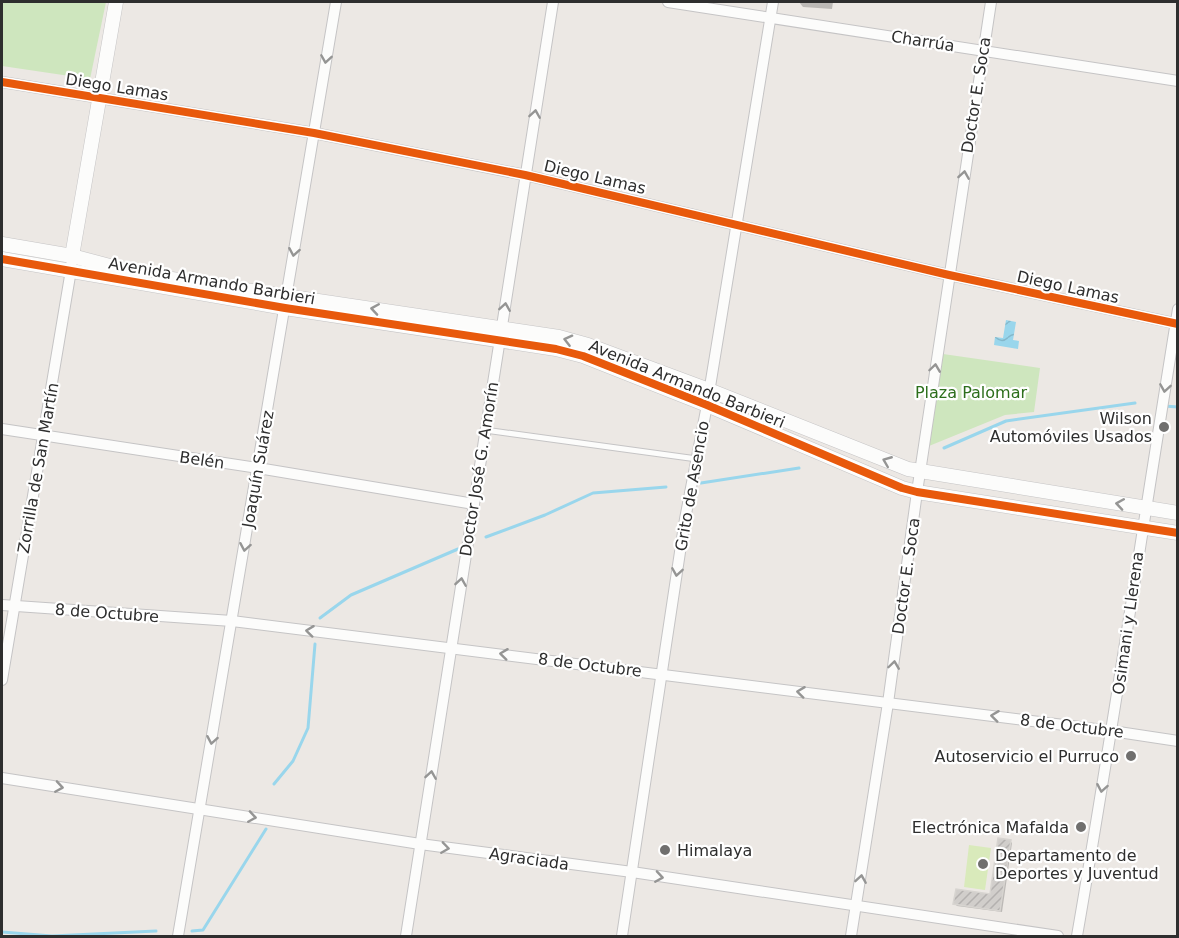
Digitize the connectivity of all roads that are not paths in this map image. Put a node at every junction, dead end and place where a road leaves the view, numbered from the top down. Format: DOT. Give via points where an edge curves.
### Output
graph roads {
  1 [pos="116,2"];
  2 [pos="336,2"];
  3 [pos="553,2"];
  4 [pos="668,2"];
  5 [pos="773,2"];
  6 [pos="990,2"];
  7 [pos="771,16"];
  8 [pos="982,51"];
  9 [pos="1178,81"];
  10 [pos="2,82"];
  11 [pos="100,97"];
  12 [pos="314,133"];
  13 [pos="525,174"];
  14 [pos="737,224"];
  15 [pos="2,244"];
  16 [pos="72,256"];
  17 [pos="2,259"];
  18 [pos="71,270"];
  19 [pos="949,275"];
  20 [pos="286,302"];
  21 [pos="1178,309"];
  22 [pos="1176,324"];
  23 [pos="500,334"];
  24 [pos="710,390"];
  25 [pos="707,405"];
  26 [pos="2,429"];
  27 [pos="485,430"];
  28 [pos="43,436"];
  29 [pos="697,459"];
  30 [pos="258,468"];
  31 [pos="920,472"];
  32 [pos="917,492"];
  33 [pos="474,504"];
  34 [pos="1145,508"];
  35 [pos="1178,513"];
  36 [pos="1142,528"];
  37 [pos="1178,533"];
  38 [pos="2,605"];
  39 [pos="14,607"];
  40 [pos="232,621"];
  41 [pos="451,648"];
  42 [pos="661,674"];
  43 [pos="2,680"];
  44 [pos="888,703"];
  45 [pos="1112,731"];
  46 [pos="1178,741"];
  47 [pos="2,778"];
  48 [pos="201,809"];
  49 [pos="420,844"];
  50 [pos="632,873"];
  51 [pos="856,906"];
  52 [pos="178,936"];
  53 [pos="406,936"];
  54 [pos="622,936"];
  55 [pos="851,936"];
  56 [pos="1058,936"];
  57 [pos="1077,936"];
  1 -- 11 [label="street"];
  2 -- 12 [label="street, Joaquín Suárez, one-way"];
  13 -- 3 [label="street, Doctor José G. Amorín, one-way"];
  4 -- 7 [label="street, Charrúa"];
  5 -- 7 [label="street, Grito de Asencio"];
  6 -- 8 [label="street, Doctor E. Soca"];
  7 -- 8 [label="street, Charrúa"];
  7 -- 14 [label="street, Grito de Asencio"];
  8 -- 9 [label="street, Charrúa"];
  19 -- 8 [label="street, Doctor E. Soca, one-way"];
  10 -- 11 [label="street, Diego Lamas"];
  11 -- 12 [label="street, Diego Lamas"];
  11 -- 16 [label="street"];
  12 -- 13 [label="street, Diego Lamas"];
  12 -- 20 [label="street, Joaquín Suárez, one-way"];
  13 -- 14 [label="street, Diego Lamas"];
  23 -- 13 [label="street, Doctor José G. Amorín, one-way"];
  14 -- 19 [label="street, Diego Lamas"];
  14 -- 24 [label="street, Grito de Asencio"];
  15 -- 16 [label="street, Avenida Armando Barbieri"];
  16 -- 18 [label="street, Zorrilla de San Martín"];
  16 -- 20 [label="street, Avenida Armando Barbieri" via="136,274"];
  17 -- 18 [label="street, Avenida Armando Barbieri"];
  18 -- 20 [label="street, Avenida Armando Barbieri"];
  18 -- 28 [label="street, Zorrilla de San Martín"];
  19 -- 22 [label="street, Diego Lamas"];
  31 -- 19 [label="street, Doctor E. Soca, one-way"];
  20 -- 23 [label="street, Avenida Armando Barbieri"];
  20 -- 30 [label="street, Joaquín Suárez"];
  21 -- 22 [label="street, Osimani y Llerena"];
  22 -- 34 [label="street, Osimani y Llerena, one-way"];
  24 -- 23 [label="street, Avenida Armando Barbieri, one-way" via="559,337"];
  23 -- 25 [label="street, Avenida Armando Barbieri" via="583,356"];
  23 -- 27 [label="street, Doctor José G. Amorín"];
  24 -- 25 [label="street, Grito de Asencio"];
  31 -- 24 [label="street, Avenida Armando Barbieri, one-way"];
  25 -- 29 [label="street, Grito de Asencio"];
  25 -- 32 [label="street, Avenida Armando Barbieri"];
  26 -- 28 [label="street, Belén"];
  27 -- 29 [label="lane"];
  27 -- 33 [label="street, Doctor José G. Amorín"];
  28 -- 30 [label="street, Belén"];
  28 -- 39 [label="street, Zorrilla de San Martín"];
  29 -- 42 [label="street, Grito de Asencio, one-way"];
  30 -- 33 [label="street, Belén"];
  30 -- 40 [label="street, Joaquín Suárez, one-way"];
  31 -- 32 [label="street, Doctor E. Soca"];
  34 -- 31 [label="street, Avenida Armando Barbieri, one-way"];
  32 -- 36 [label="street, Avenida Armando Barbieri"];
  44 -- 32 [label="street, Doctor E. Soca, one-way"];
  41 -- 33 [label="street, Doctor José G. Amorín, one-way"];
  34 -- 35 [label="street, Avenida Armando Barbieri"];
  34 -- 36 [label="street, Osimani y Llerena"];
  36 -- 37 [label="street, Avenida Armando Barbieri"];
  36 -- 45 [label="street, Osimani y Llerena"];
  38 -- 39 [label="street, 8 de Octubre"];
  39 -- 40 [label="street, 8 de Octubre"];
  39 -- 43 [label="street, Zorrilla de San Martín"];
  41 -- 40 [label="street, 8 de Octubre, one-way"];
  40 -- 48 [label="street, Joaquín Suárez, one-way"];
  42 -- 41 [label="street, 8 de Octubre, one-way"];
  49 -- 41 [label="street, Doctor José G. Amorín, one-way"];
  44 -- 42 [label="street, 8 de Octubre, one-way"];
  42 -- 50 [label="street, Grito de Asencio"];
  45 -- 44 [label="street, 8 de Octubre, one-way"];
  51 -- 44 [label="street, Doctor E. Soca, one-way"];
  45 -- 46 [label="street, 8 de Octubre"];
  45 -- 57 [label="street, Osimani y Llerena, one-way"];
  47 -- 48 [label="street, Agraciada, one-way"];
  48 -- 49 [label="street, Agraciada, one-way"];
  48 -- 52 [label="street, Joaquín Suárez"];
  49 -- 50 [label="street, Agraciada, one-way"];
  49 -- 53 [label="street, Doctor José G. Amorín"];
  50 -- 51 [label="street, Agraciada, one-way"];
  50 -- 54 [label="street, Grito de Asencio"];
  51 -- 55 [label="street, Doctor E. Soca"];
  51 -- 56 [label="street, Agraciada"];
}
